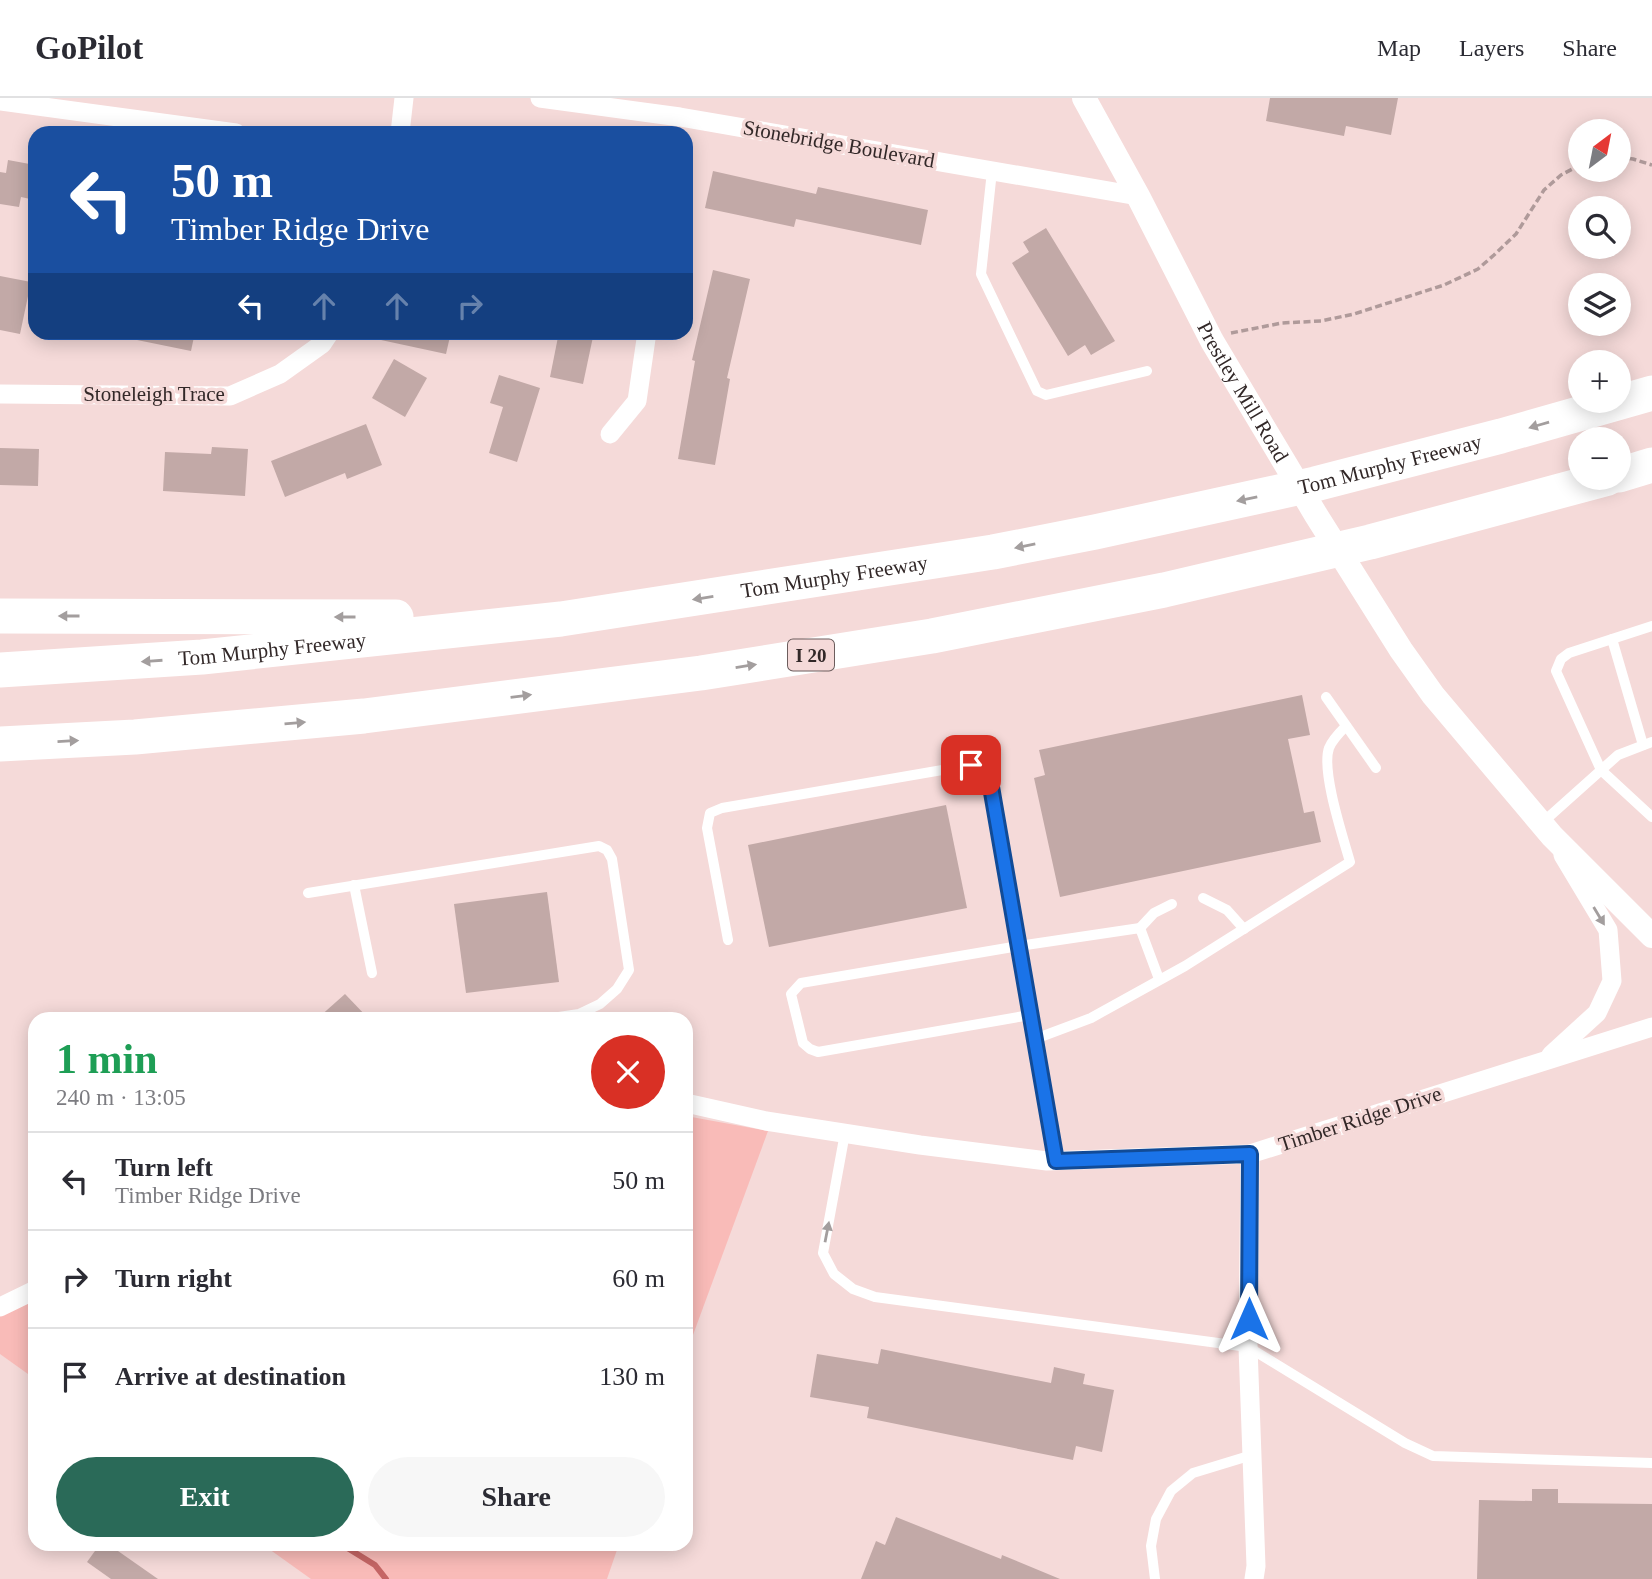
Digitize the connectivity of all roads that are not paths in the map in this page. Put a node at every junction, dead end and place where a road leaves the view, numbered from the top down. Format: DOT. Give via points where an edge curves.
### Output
graph roads {
  1 [pos="404,98"];
  2 [pos="540,98"];
  3 [pos="1090,100"];
  4 [pos="0,101"];
  5 [pos="679,125"];
  6 [pos="184,126"];
  7 [pos="401,126"];
  8 [pos="693,127"];
  9 [pos="992,171"];
  10 [pos="1138,196"];
  11 [pos="324,340"];
  12 [pos="646,340"];
  13 [pos="1147,371"];
  14 [pos="1652,393"];
  15 [pos="0,394"];
  16 [pos="610,434"];
  17 [pos="1652,465"];
  18 [pos="1631,471"];
  19 [pos="1568,489"];
  20 [pos="0,616"];
  21 [pos="561,619"];
  22 [pos="1652,626"];
  23 [pos="1612,639"];
  24 [pos="0,670"];
  25 [pos="1326,697"];
  26 [pos="1346,726"];
  27 [pos="0,744"];
  28 [pos="1648,744"];
  29 [pos="1376,768"];
  30 [pos="1601,770"];
  31 [pos="1652,817"];
  32 [pos="1547,830"];
  33 [pos="354,885"];
  34 [pos="308,892"];
  35 [pos="1203,898"];
  36 [pos="1172,904"];
  37 [pos="1140,928"];
  38 [pos="1244,929"];
  39 [pos="1652,936"];
  40 [pos="728,940"];
  41 [pos="1018,946"];
  42 [pos="372,973"];
  43 [pos="1159,979"];
  44 [pos="583,1012"];
  45 [pos="1030,1015"];
  46 [pos="1652,1027"];
  47 [pos="1035,1039"];
  48 [pos="1546,1060"];
  49 [pos="693,1105"];
  50 [pos="845,1133"];
  51 [pos="1250,1154"];
  52 [pos="1056,1161"];
  53 [pos="28,1293"];
  54 [pos="0,1307"];
  55 [pos="1248,1347"];
  56 [pos="1252,1455"];
  57 [pos="1652,1463"];
  58 [pos="1155,1579"];
  59 [pos="1254,1579"];
  1 -- 7 [label="street"];
  2 -- 5 [label="street, Stonebridge Boulevard"];
  3 -- 10 [label="street, Prestley Mill Road"];
  4 -- 6 [label="street"];
  8 -- 9 [label="street, Stonebridge Boulevard"];
  9 -- 10 [label="street, Stonebridge Boulevard"];
  9 -- 13 [label="lane" via="981,274 1037,391 1046,395"];
  10 -- 32 [label="street, Prestley Mill Road" via="1208,335 1385,624 1433,695"];
  11 -- 15 [label="street, Stoneleigh Trace" via="280,374 230,396"];
  12 -- 16 [label="street" via="637,401"];
  14 -- 21 [label="highway, Tom Murphy Freeway, one-way" via="1315,484 1095,532"];
  17 -- 18 [label="highway"];
  27 -- 19 [label="highway, I 20, one-way" via="364,716 701,673 919,638 1164,590"];
  21 -- 20 [label="highway, one-way"];
  21 -- 24 [label="highway, Tom Murphy Freeway, one-way" via="202,657"];
  22 -- 23 [label="lane"];
  23 -- 28 [label="lane"];
  23 -- 30 [label="lane" via="1569,653 1556,671"];
  25 -- 26 [label="lane"];
  26 -- 29 [label="lane"];
  26 -- 38 [label="lane" via="1330,745 1326,760 1350,862"];
  28 -- 30 [label="lane" via="1618,755"];
  30 -- 31 [label="lane"];
  30 -- 32 [label="lane"];
  32 -- 39 [label="street, Prestley Mill Road"];
  32 -- 48 [label="street, Prestley Mill Road, one-way" via="1608,930 1612,981 1597,1013"];
  33 -- 34 [label="lane"];
  33 -- 42 [label="lane"];
  33 -- 44 [label="lane" via="599,846 607,850 629,971 617,989"];
  35 -- 38 [label="lane" via="1227,910"];
  36 -- 37 [label="lane" via="1154,913"];
  37 -- 41 [label="lane"];
  37 -- 43 [label="lane"];
  38 -- 43 [label="lane"];
  40 -- 41 [label="lane" via="707,828 710,813 971,765 984,770 990,781"];
  41 -- 45 [label="lane"];
  41 -- 45 [label="lane" via="801,983 792,995 803,1043 818,1052"];
  43 -- 47 [label="lane" via="1091,1018"];
  45 -- 47 [label="lane"];
  46 -- 48 [label="street, Timber Ridge Drive"];
  47 -- 52 [label="lane"];
  48 -- 51 [label="street, Timber Ridge Drive"];
  49 -- 50 [label="street, Timber Ridge Drive"];
  50 -- 52 [label="street, Timber Ridge Drive"];
  55 -- 50 [label="lane, one-way" via="874,1297 853,1289 834,1274 823,1253"];
  51 -- 52 [label="street, Timber Ridge Drive"];
  51 -- 55 [label="street"];
  53 -- 54 [label="street"];
  55 -- 56 [label="street"];
  55 -- 57 [label="lane" via="1433,1456"];
  56 -- 58 [label="lane" via="1193,1473 1171,1491 1156,1519 1151,1546"];
  56 -- 59 [label="street"];
}
